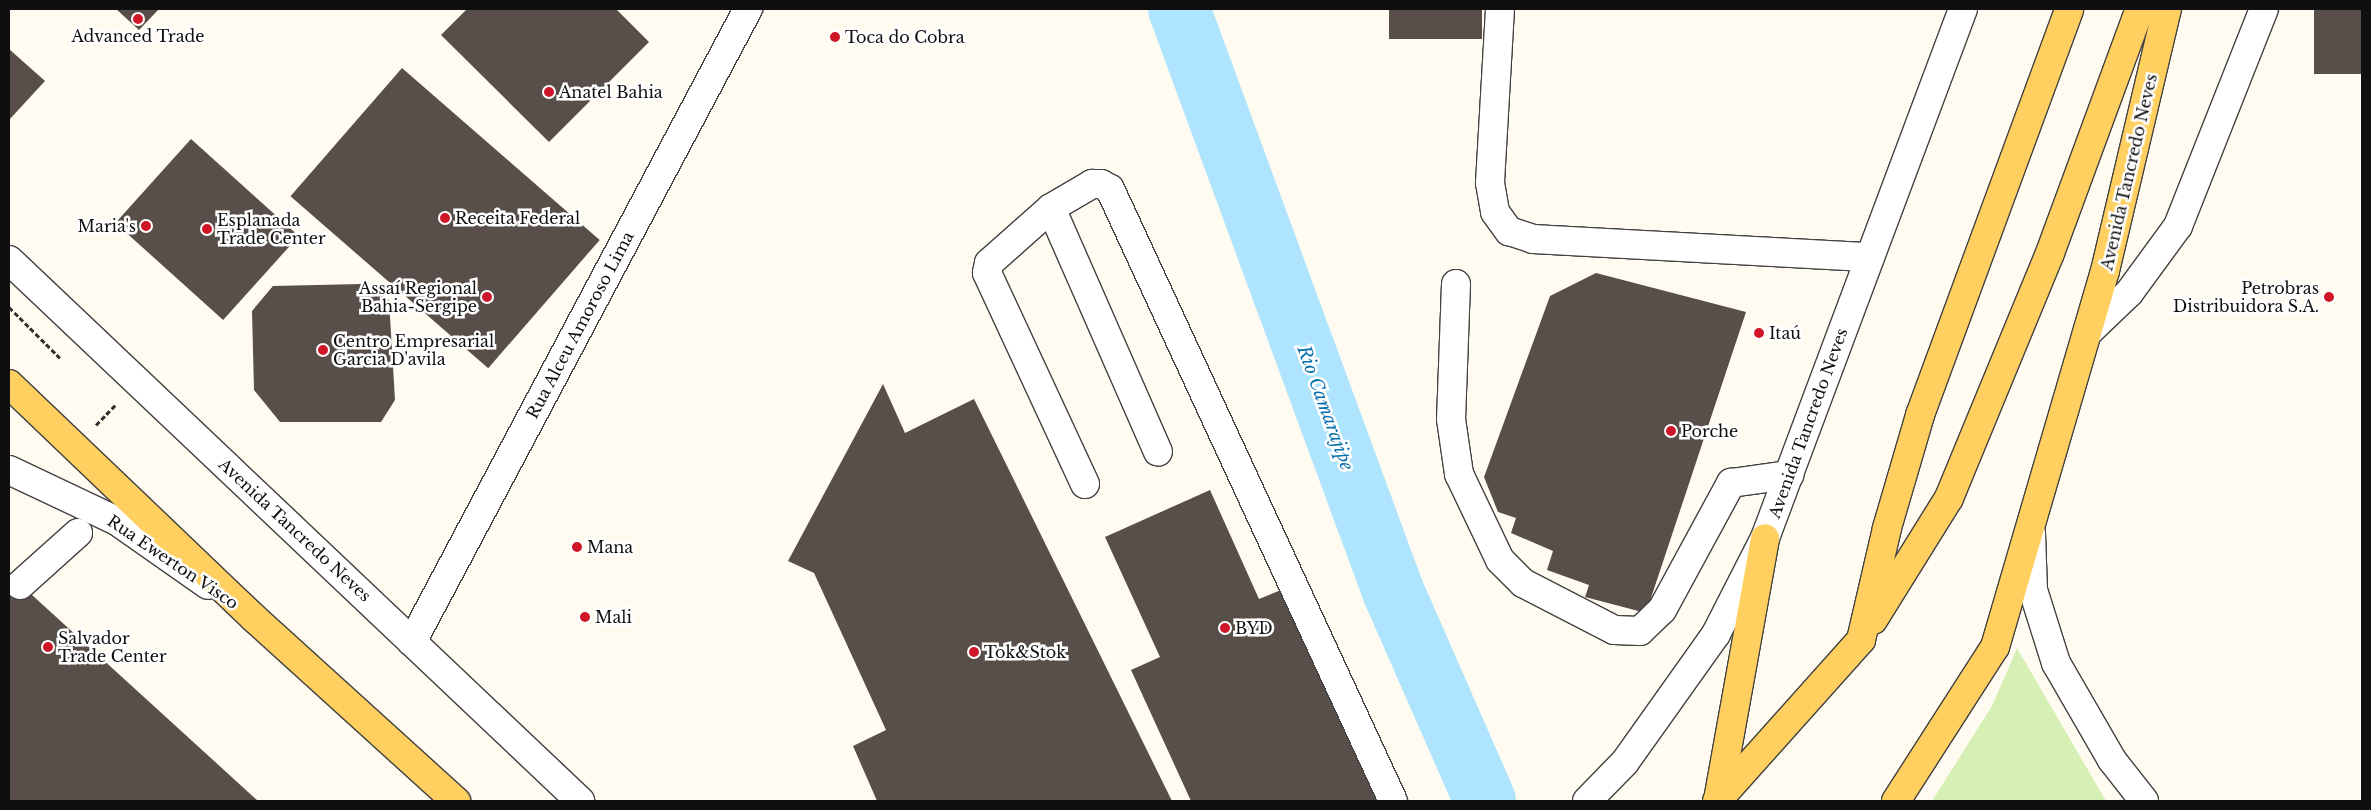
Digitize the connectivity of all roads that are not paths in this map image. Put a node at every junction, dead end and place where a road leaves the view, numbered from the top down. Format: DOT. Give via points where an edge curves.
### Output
graph roads {
  1 [pos="748,9"];
  2 [pos="1500,9"];
  3 [pos="1963,9"];
  4 [pos="2069,9"];
  5 [pos="2140,9"];
  6 [pos="2167,9"];
  7 [pos="2264,9"];
  8 [pos="1051,208"];
  9 [pos="1870,257"];
  10 [pos="9,260"];
  11 [pos="1456,284"];
  12 [pos="2088,332"];
  13 [pos="9,384"];
  14 [pos="1158,452"];
  15 [pos="9,470"];
  16 [pos="1789,475"];
  17 [pos="1085,484"];
  18 [pos="78,533"];
  19 [pos="2031,533"];
  20 [pos="1766,538"];
  21 [pos="20,584"];
  22 [pos="254,618"];
  23 [pos="1861,640"];
  24 [pos="412,642"];
  25 [pos="456,801"];
  26 [pos="580,801"];
  27 [pos="1392,801"];
  28 [pos="1586,801"];
  29 [pos="1718,801"];
  30 [pos="1896,801"];
  31 [pos="2144,801"];
  1 -- 24 [label="street, Rua Alceu Amoroso Lima"];
  2 -- 9 [label="street" via="1490,183 1494,212 1509,231 1533,239"];
  3 -- 9 [label="street, Avenida Tancredo Neves"];
  4 -- 23 [label="main road" via="1920,415 1887,528"];
  5 -- 23 [label="main road" via="2044,267 1948,498"];
  6 -- 12 [label="main road, Avenida Tancredo Neves"];
  7 -- 12 [label="street" via="2178,226 2129,293"];
  8 -- 14 [label="street"];
  8 -- 17 [label="street" via="989,263 987,273"];
  8 -- 27 [label="street" via="1092,184 1110,189"];
  9 -- 16 [label="street, Avenida Tancredo Neves"];
  10 -- 24 [label="street, Avenida Tancredo Neves"];
  11 -- 16 [label="street" via="1451,418 1459,474 1500,560 1523,583 1614,630 1640,631 1662,610 1730,483"];
  12 -- 19 [label="main road, Avenida Tancredo Neves"];
  13 -- 22 [label="main road"];
  15 -- 22 [label="street, Rua Ewerton Visco" via="117,521"];
  16 -- 20 [label="street, Avenida Tancredo Neves"];
  18 -- 21 [label="street"];
  19 -- 30 [label="main road, Avenida Tancredo Neves" via="1995,646"];
  19 -- 31 [label="street" via="2033,590 2056,663 2112,760"];
  20 -- 28 [label="street, Avenida Tancredo Neves" via="1716,634 1625,762"];
  20 -- 29 [label="main road"];
  22 -- 25 [label="main road"];
  23 -- 29 [label="main road"];
  24 -- 26 [label="street, Avenida Tancredo Neves"];
}
